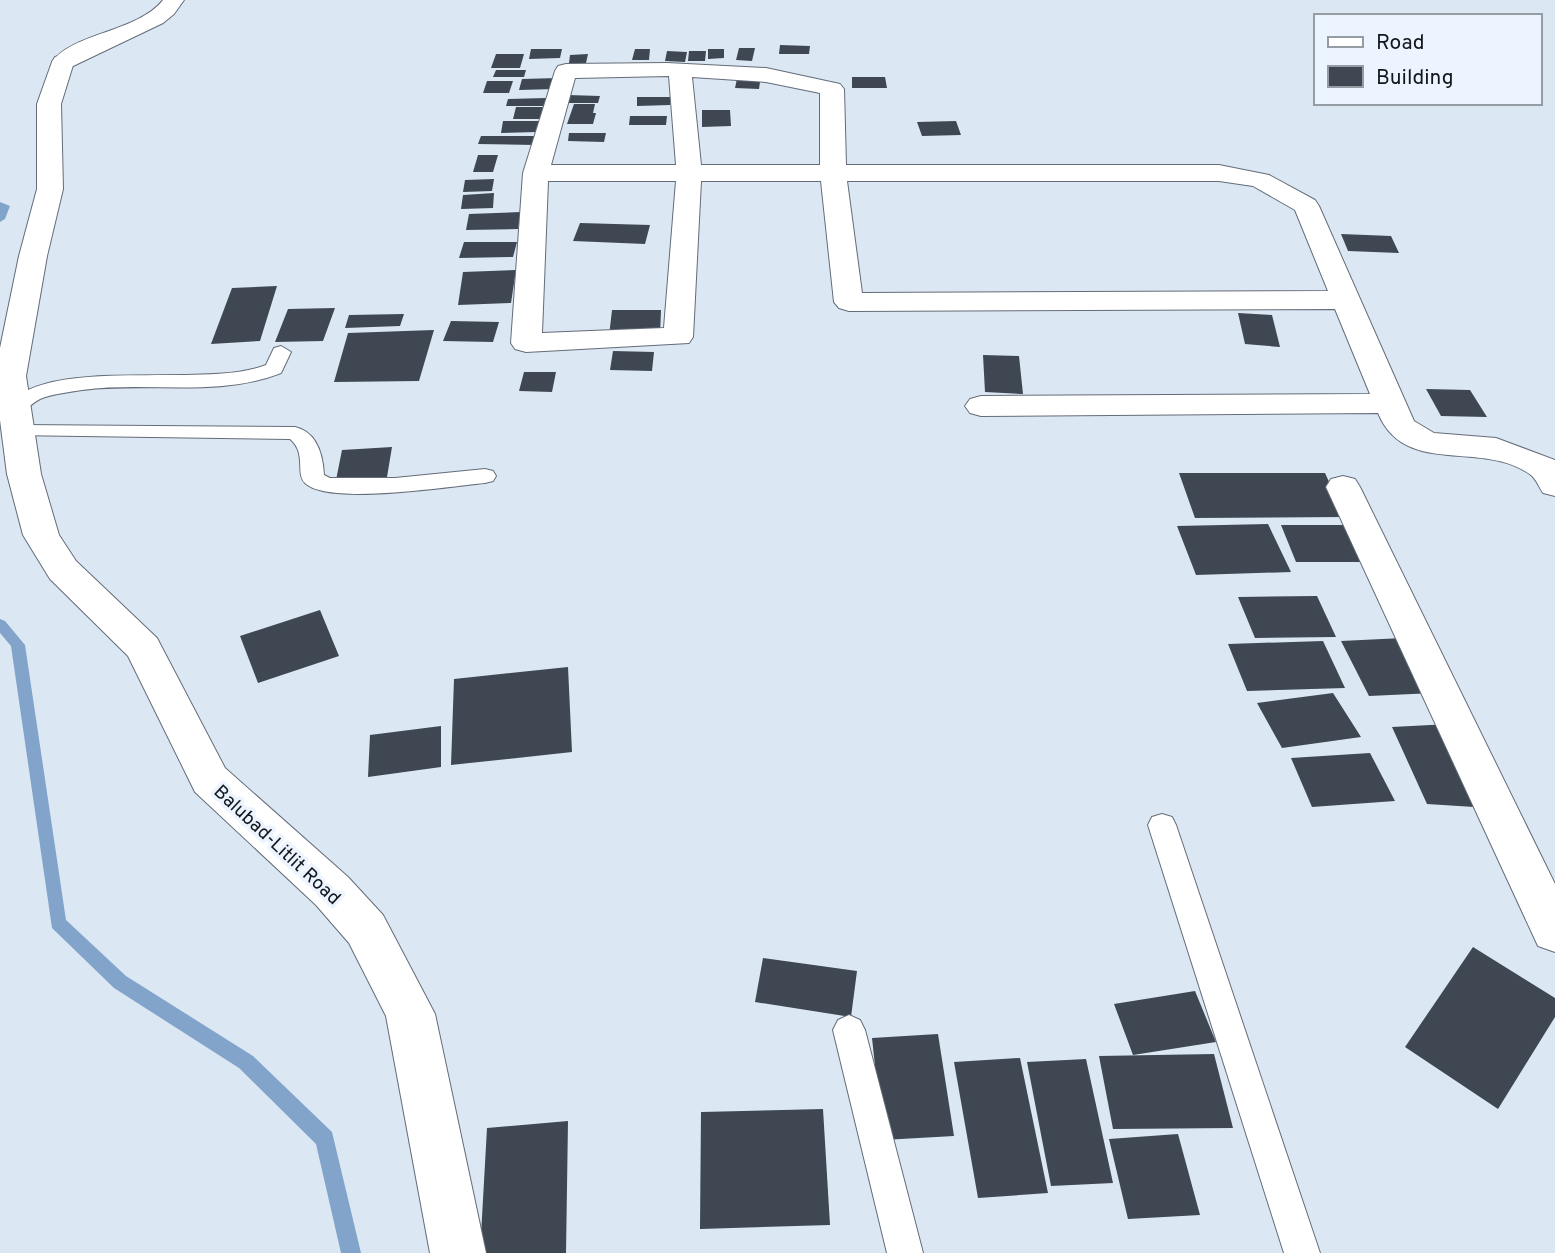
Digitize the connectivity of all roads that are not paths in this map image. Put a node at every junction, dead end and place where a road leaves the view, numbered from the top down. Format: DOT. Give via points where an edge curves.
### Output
graph roads {
  1 [pos="174,0"];
  2 [pos="680,69"];
  3 [pos="536,173"];
  4 [pos="689,173"];
  5 [pos="833,173"];
  6 [pos="1345,300"];
  7 [pos="281,352"];
  8 [pos="1390,403"];
  9 [pos="981,406"];
  10 [pos="16,420"];
  11 [pos="485,476"];
  12 [pos="1555,485"];
  13 [pos="1343,487"];
  14 [pos="1162,825"];
  15 [pos="1555,932"];
  16 [pos="849,1030"];
  17 [pos="458,1253"];
  18 [pos="905,1253"];
  19 [pos="1301,1253"];
  1 -- 10 [label="street, Balubad-Litlit Road" via="169,10 154,20 86,47 63,62 50,104 50,189 10,376"];
  2 -- 3 [label="street" via="566,71"];
  2 -- 4 [label="street"];
  2 -- 5 [label="street" via="783,76 832,89"];
  3 -- 4 [label="street"];
  3 -- 4 [label="street" via="526,344 678,337"];
  4 -- 5 [label="street"];
  5 -- 6 [label="street" via="1219,173 1260,180 1306,206"];
  5 -- 6 [label="street" via="849,302"];
  6 -- 8 [label="street"];
  7 -- 10 [label="lane" via="274,369 254,377 221,382 130,380 34,394"];
  8 -- 9 [label="street"];
  8 -- 12 [label="street" via="1400,427 1426,443 1496,448 1544,468"];
  10 -- 11 [label="lane" via="295,433 307,441 313,480 335,486"];
  10 -- 17 [label="street, Balubad-Litlit Road" via="34,514 63,570 143,648 210,780 332,891 366,929 389,970 410,1014"];
  13 -- 15 [label="street"];
  14 -- 19 [label="lane"];
  16 -- 18 [label="lane"];
}
